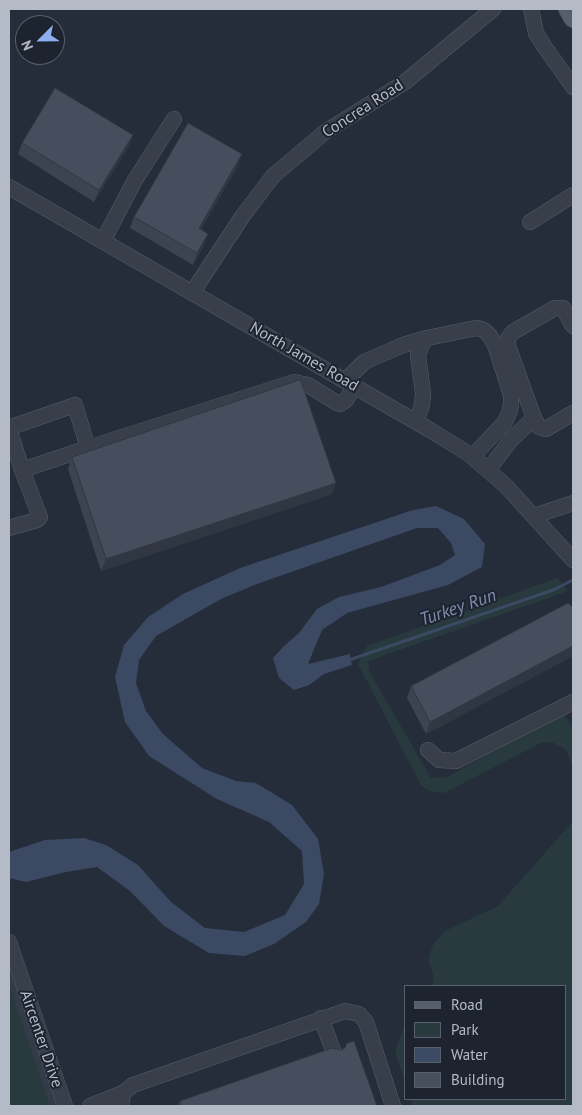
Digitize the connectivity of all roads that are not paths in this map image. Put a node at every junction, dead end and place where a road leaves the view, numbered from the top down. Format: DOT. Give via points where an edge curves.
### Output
graph roads {
  1 [pos="493,9"];
  2 [pos="531,9"];
  3 [pos="568,9"];
  4 [pos="573,18"];
  5 [pos="573,87"];
  6 [pos="174,119"];
  7 [pos="9,187"];
  8 [pos="573,195"];
  9 [pos="530,222"];
  10 [pos="102,241"];
  11 [pos="192,293"];
  12 [pos="568,305"];
  13 [pos="573,326"];
  14 [pos="427,338"];
  15 [pos="350,384"];
  16 [pos="573,413"];
  17 [pos="534,418"];
  18 [pos="416,422"];
  19 [pos="88,448"];
  20 [pos="472,457"];
  21 [pos="22,470"];
  22 [pos="488,470"];
  23 [pos="573,503"];
  24 [pos="534,516"];
  25 [pos="9,528"];
  26 [pos="573,560"];
  27 [pos="573,702"];
  28 [pos="428,750"];
  29 [pos="9,942"];
  30 [pos="321,1018"];
  31 [pos="334,1053"];
  32 [pos="122,1100"];
  33 [pos="64,1106"];
  34 [pos="90,1106"];
  35 [pos="393,1106"];
  1 -- 11 [label="street, Concrea Road" via="405,82 325,132 273,176"];
  2 -- 5 [label="street" via="536,33"];
  3 -- 4 [label="main road"];
  6 -- 10 [label="street" via="135,180"];
  7 -- 10 [label="street, North James Road"];
  8 -- 9 [label="street"];
  10 -- 11 [label="street, North James Road"];
  11 -- 15 [label="street, North James Road"];
  12 -- 13 [label="street"];
  12 -- 17 [label="street" via="555,308 508,338"];
  14 -- 15 [label="street" via="364,362"];
  14 -- 18 [label="street" via="418,355 423,393"];
  14 -- 20 [label="street" via="478,328 484,330 495,344 511,395 509,413 505,422"];
  15 -- 18 [label="street, North James Road"];
  15 -- 19 [label="street" via="346,400 340,404 308,385 294,382"];
  16 -- 17 [label="street" via="546,429 539,427"];
  17 -- 22 [label="street" via="511,440"];
  18 -- 20 [label="street, North James Road"];
  19 -- 21 [label="street"];
  19 -- 21 [label="street" via="75,405 11,427"];
  20 -- 22 [label="street, North James Road"];
  21 -- 25 [label="street" via="40,517"];
  22 -- 24 [label="street, North James Road"];
  23 -- 24 [label="street"];
  24 -- 26 [label="street, North James Road"];
  27 -- 28 [label="street" via="456,761 439,760"];
  29 -- 33 [label="street, Aircenter Drive"];
  30 -- 31 [label="street"];
  30 -- 32 [label="street" via="133,1085"];
  30 -- 35 [label="street" via="345,1011 359,1014 366,1022"];
  32 -- 34 [label="street"];
}
